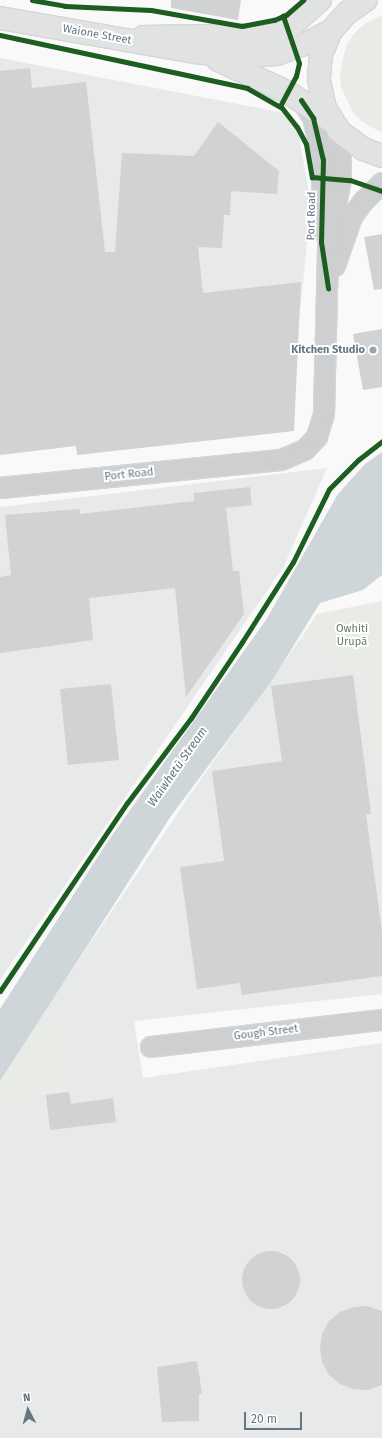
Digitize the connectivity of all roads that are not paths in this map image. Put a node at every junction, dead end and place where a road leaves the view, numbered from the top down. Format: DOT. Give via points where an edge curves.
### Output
graph roads {
  1 [pos="320,0"];
  2 [pos="366,0"];
  3 [pos="338,17"];
  4 [pos="0,18"];
  5 [pos="112,38"];
  6 [pos="194,52"];
  7 [pos="301,100"];
  8 [pos="337,127"];
  9 [pos="382,156"];
  10 [pos="382,183"];
  11 [pos="328,288"];
  12 [pos="0,488"];
  13 [pos="382,1020"];
  14 [pos="151,1046"];
  1 -- 5 [label="main road" via="292,25 265,35"];
  2 -- 3 [label="main road, Waione Street"];
  3 -- 6 [label="main road, Waione Street" via="308,43 277,54 236,56"];
  3 -- 8 [label="main road" via="321,55 319,80 325,108"];
  4 -- 5 [label="main road, Waione Street"];
  5 -- 6 [label="main road, Waione Street"];
  6 -- 7 [label="main road, Waione Street" via="233,65"];
  7 -- 8 [label="main road, Waione Street"];
  7 -- 11 [label="street, Port Road" via="313,118 323,160 321,242"];
  8 -- 9 [label="main road, Waione Street" via="363,149"];
  8 -- 11 [label="street, Port Road" via="342,169 328,246"];
  10 -- 11 [label="street, Port Road" via="362,202 352,217"];
  11 -- 12 [label="street, Port Road" via="324,414 317,437 305,450 281,460"];
  13 -- 14 [label="street, Gough Street"];
}
